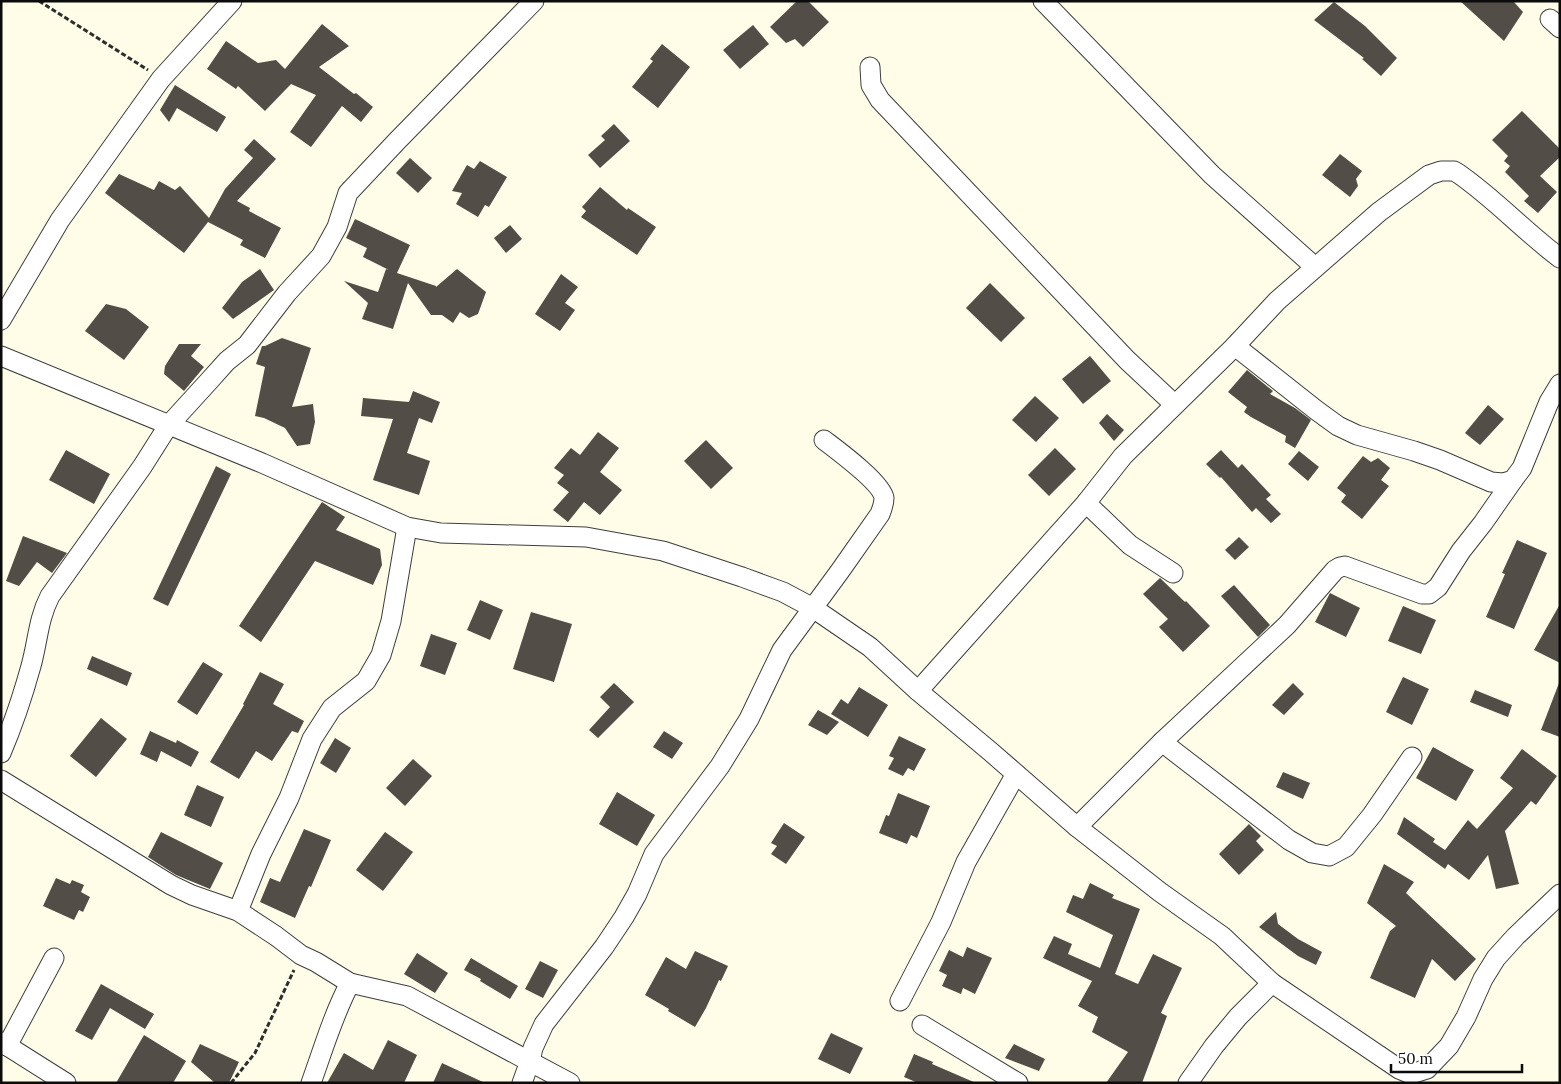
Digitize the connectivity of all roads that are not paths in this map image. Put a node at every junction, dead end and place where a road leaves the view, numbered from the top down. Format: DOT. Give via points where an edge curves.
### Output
graph roads {
  1 [pos="232,1"];
  2 [pos="534,1"];
  3 [pos="1043,1"];
  4 [pos="870,67"];
  5 [pos="1560,258"];
  6 [pos="1315,267"];
  7 [pos="1,320"];
  8 [pos="1234,346"];
  9 [pos="3,362"];
  10 [pos="1560,384"];
  11 [pos="1174,404"];
  12 [pos="168,426"];
  13 [pos="824,440"];
  14 [pos="1513,480"];
  15 [pos="1086,503"];
  16 [pos="407,527"];
  17 [pos="1172,573"];
  18 [pos="813,608"];
  19 [pos="918,691"];
  20 [pos="1162,742"];
  21 [pos="1,753"];
  22 [pos="1412,757"];
  23 [pos="1016,774"];
  24 [pos="1,780"];
  25 [pos="1078,827"];
  26 [pos="1558,898"];
  27 [pos="238,911"];
  28 [pos="54,958"];
  29 [pos="350,983"];
  30 [pos="1272,983"];
  31 [pos="900,1001"];
  32 [pos="922,1024"];
  33 [pos="4,1044"];
  34 [pos="530,1061"];
  35 [pos="66,1083"];
  36 [pos="311,1083"];
  37 [pos="522,1083"];
  38 [pos="570,1083"];
  39 [pos="1018,1083"];
  40 [pos="1188,1083"];
  1 -- 7 [label="street" via="161,79 60,220"];
  2 -- 12 [label="street" via="348,193 337,227 321,256 246,345 208,380"];
  3 -- 6 [label="street" via="1212,174"];
  4 -- 11 [label="street" via="871,86 880,100 1127,360"];
  5 -- 6 [label="street" via="1464,178 1454,172 1441,171 1429,175 1378,212"];
  6 -- 8 [label="street" via="1276,301"];
  8 -- 11 [label="street"];
  8 -- 14 [label="street" via="1338,426 1357,435 1432,457 1491,482 1503,484"];
  9 -- 12 [label="street"];
  10 -- 14 [label="street" via="1549,402 1522,468"];
  11 -- 15 [label="street" via="1123,456"];
  12 -- 16 [label="street" via="262,463"];
  12 -- 21 [label="street" via="42,611 32,665"];
  13 -- 18 [label="street" via="881,490 884,504"];
  14 -- 20 [label="street" via="1433,592 1422,594 1358,570 1340,567 1334,570 1287,625"];
  15 -- 17 [label="street" via="1130,545"];
  15 -- 19 [label="street"];
  16 -- 18 [label="street" via="441,533 586,537 663,551 783,592"];
  16 -- 27 [label="street" via="392,621 382,655 366,681 332,708 312,739"];
  18 -- 19 [label="street" via="870,647"];
  18 -- 34 [label="street" via="782,650 749,720 720,766 654,854 624,917 544,1024"];
  19 -- 23 [label="street"];
  20 -- 22 [label="street" via="1289,840 1312,853 1329,856 1346,847"];
  20 -- 25 [label="street"];
  23 -- 25 [label="street"];
  23 -- 31 [label="street" via="966,862"];
  24 -- 27 [label="street" via="171,885 192,896"];
  25 -- 30 [label="street" via="1222,936"];
  26 -- 30 [label="street" via="1496,958 1449,1046 1427,1069 1410,1074 1398,1069"];
  27 -- 29 [label="street" via="301,955"];
  28 -- 33 [label="street"];
  29 -- 34 [label="street" via="407,996"];
  29 -- 36 [label="street" via="335,1013"];
  30 -- 40 [label="street" via="1238,1017"];
  32 -- 39 [label="street"];
  33 -- 35 [label="street"];
  34 -- 37 [label="street"];
  34 -- 38 [label="street"];
}
